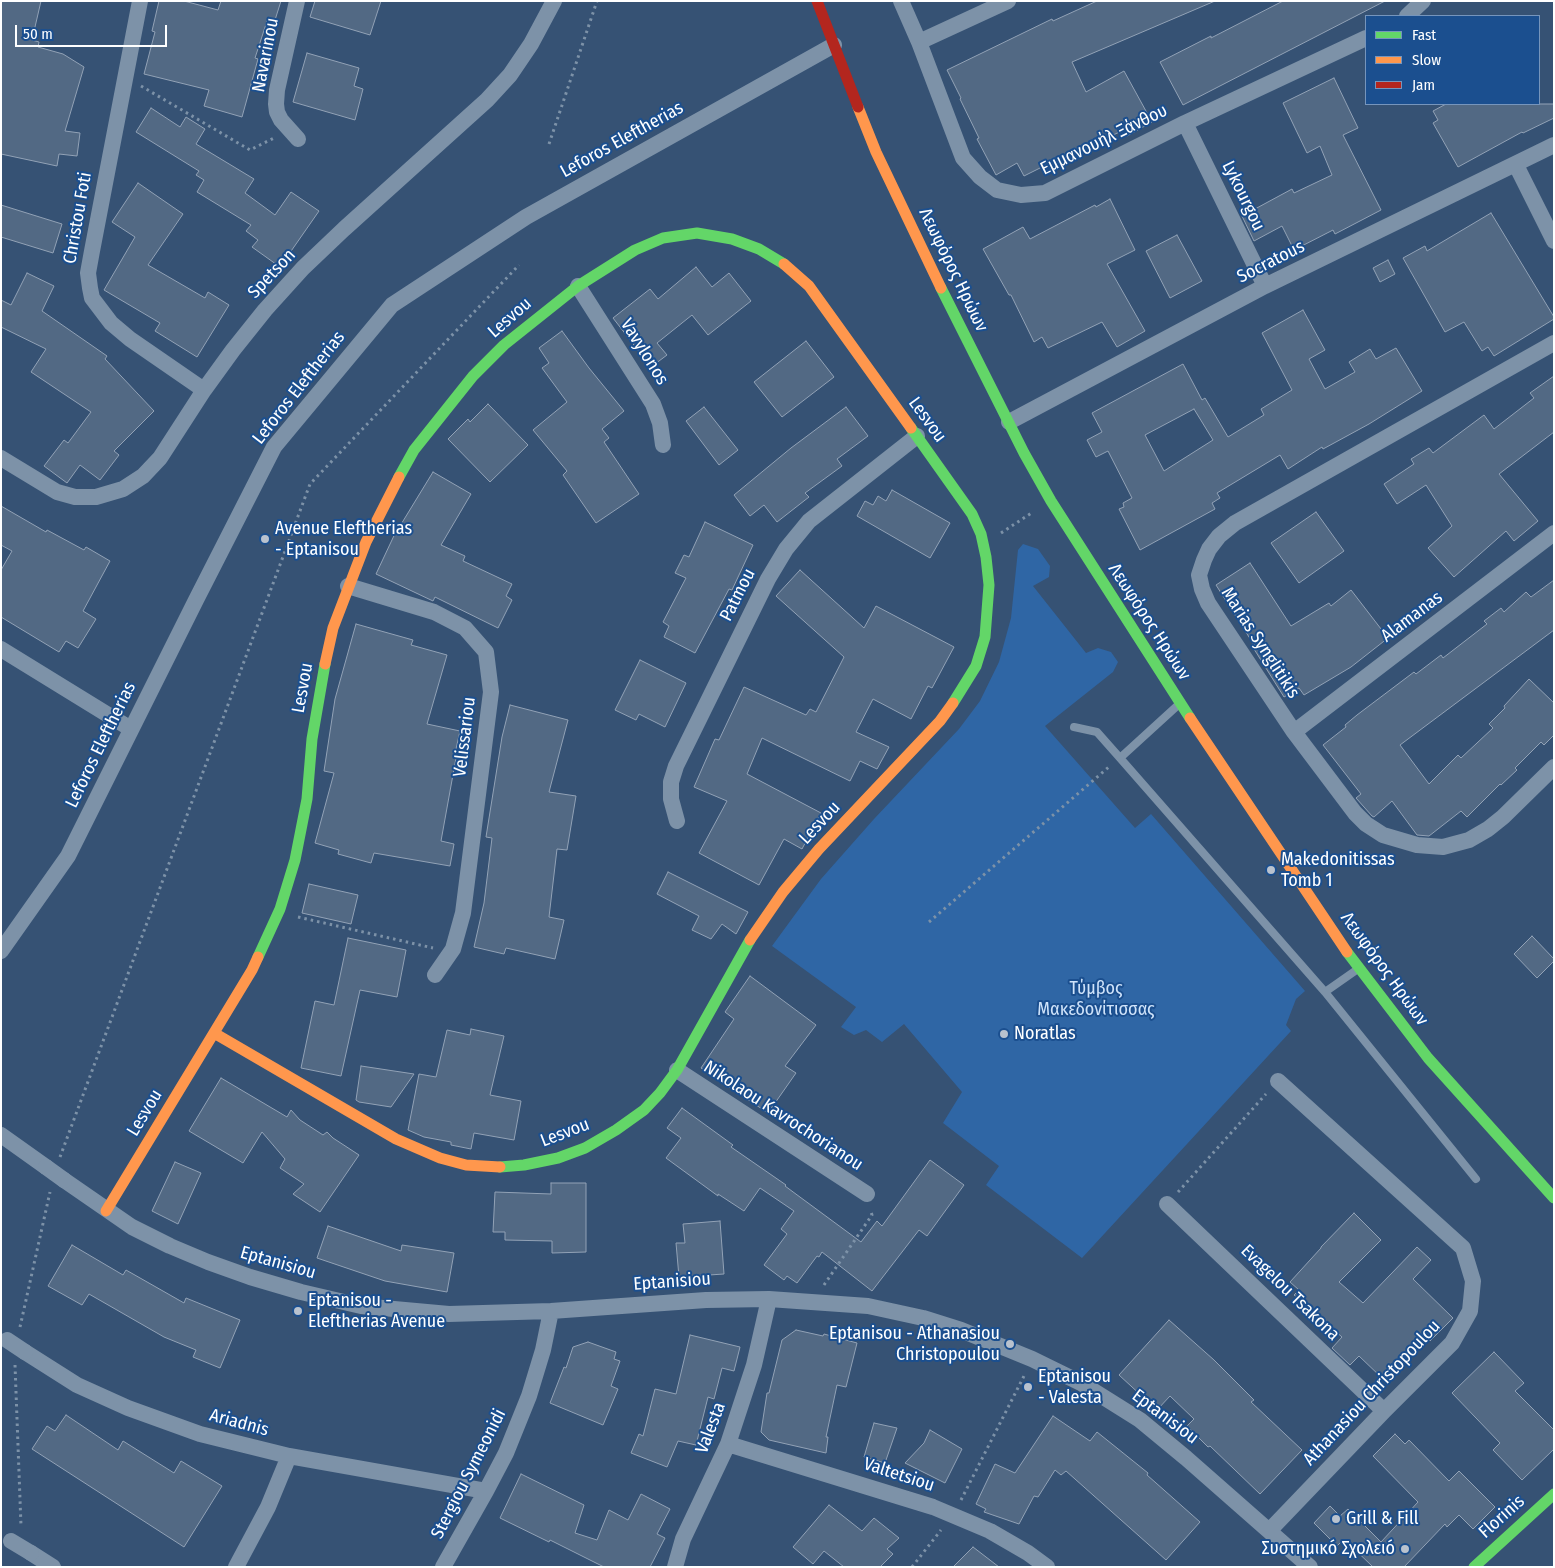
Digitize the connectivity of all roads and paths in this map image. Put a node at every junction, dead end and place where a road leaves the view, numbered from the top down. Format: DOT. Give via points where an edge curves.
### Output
graph roads {
  1 [pos="140,1"];
  2 [pos="297,1"];
  3 [pos="554,1"];
  4 [pos="597,1"];
  5 [pos="817,1"];
  6 [pos="901,1"];
  7 [pos="1008,1"];
  8 [pos="1423,1"];
  9 [pos="1408,15"];
  10 [pos="1365,38"];
  11 [pos="919,42"];
  12 [pos="834,45"];
  13 [pos="125,77"];
  14 [pos="1185,123"];
  15 [pos="294,134"];
  16 [pos="549,144"];
  17 [pos="1554,145"];
  18 [pos="1516,165"];
  19 [pos="1554,241"];
  20 [pos="519,265"];
  21 [pos="578,286"];
  22 [pos="1265,286"];
  23 [pos="1554,343"];
  24 [pos="204,390"];
  25 [pos="1009,422"];
  26 [pos="917,436"];
  27 [pos="663,445"];
  28 [pos="1,458"];
  29 [pos="1051,500"];
  30 [pos="1554,533"];
  31 [pos="984,545"];
  32 [pos="348,586"];
  33 [pos="1,649"];
  34 [pos="1180,703"];
  35 [pos="1074,727"];
  36 [pos="132,729"];
  37 [pos="1294,732"];
  38 [pos="1120,758"];
  39 [pos="1554,767"];
  40 [pos="677,820"];
  41 [pos="279,913"];
  42 [pos="929,922"];
  43 [pos="1,951"];
  44 [pos="450,952"];
  45 [pos="1359,969"];
  46 [pos="435,975"];
  47 [pos="1325,992"];
  48 [pos="214,1033"];
  49 [pos="677,1070"];
  50 [pos="1278,1080"];
  51 [pos="1,1135"];
  52 [pos="53,1163"];
  53 [pos="1476,1180"];
  54 [pos="867,1194"];
  55 [pos="48,1198"];
  56 [pos="1554,1198"];
  57 [pos="1168,1204"];
  58 [pos="106,1211"];
  59 [pos="769,1299"];
  60 [pos="812,1302"];
  61 [pos="551,1310"];
  62 [pos="9,1337"];
  63 [pos="20,1357"];
  64 [pos="1032,1359"];
  65 [pos="1384,1411"];
  66 [pos="728,1444"];
  67 [pos="289,1456"];
  68 [pos="486,1492"];
  69 [pos="1554,1494"];
  70 [pos="952,1516"];
  71 [pos="1269,1531"];
  72 [pos="11,1537"];
  73 [pos="54,1567"];
  74 [pos="236,1567"];
  75 [pos="443,1567"];
  76 [pos="675,1567"];
  77 [pos="912,1567"];
  78 [pos="1047,1567"];
  79 [pos="1310,1567"];
  80 [pos="1474,1567"];
  1 -- 13 [label="street, Christou Foti"];
  2 -- 15 [label="street, Navarinou" via="276,104 281,120"];
  3 -- 24 [label="street, Spetson" via="510,75 487,100 304,268 260,317"];
  4 -- 16 [label="path"];
  5 -- 12 [label="street, Λεωφόρος Ηρώων"];
  6 -- 11 [label="street, Εμμανουήλ Ξάνθου"];
  7 -- 11 [label="street"];
  8 -- 9 [label="street"];
  10 -- 14 [label="street, Εμμανουήλ Ξάνθου"];
  11 -- 14 [label="street, Εμμανουήλ Ξάνθου" via="963,158 997,190 1021,195 1044,193"];
  12 -- 25 [label="street, Λεωφόρος Ηρώων" via="876,152"];
  12 -- 36 [label="street, Leforos Eleftherias" via="526,217 392,305 274,447"];
  13 -- 15 [label="path" via="250,150"];
  13 -- 24 [label="street, Christou Foti" via="88,273 92,298 111,323 130,339"];
  14 -- 22 [label="street, Lykourgou"];
  17 -- 18 [label="street, Socratous"];
  18 -- 19 [label="street"];
  18 -- 22 [label="street, Socratous"];
  20 -- 52 [label="path" via="310,484"];
  21 -- 26 [label="street, Lesvou" via="635,250 663,238 697,234 732,239 759,249 785,264 809,286"];
  21 -- 27 [label="street, Vavylonos" via="653,404"];
  21 -- 32 [label="street, Lesvou" via="504,345 473,376 414,450 366,542"];
  22 -- 25 [label="street, Socratous"];
  23 -- 37 [label="street, Marias Synglitikis" via="1236,523 1219,536 1210,549 1200,574 1208,603"];
  24 -- 28 [label="street, Spetson" via="160,458 143,476 123,489 96,497 75,497 57,492"];
  25 -- 29 [label="street, Λεωφόρος Ηρώων"];
  26 -- 31 [label="street, Lesvou" via="972,514"];
  26 -- 40 [label="street, Patmou" via="809,521 781,557 676,766 671,798"];
  29 -- 31 [label="path"];
  29 -- 34 [label="street, Λεωφόρος Ηρώων"];
  30 -- 37 [label="street, Alamanas"];
  31 -- 49 [label="street, Lesvou" via="989,585 985,637 976,666 962,691 940,721 819,849 783,892 752,936"];
  32 -- 41 [label="street, Lesvou" via="333,628 321,679 307,799 295,860"];
  32 -- 44 [label="street, Velissariou" via="434,612 465,628 486,652 490,692 463,913"];
  33 -- 36 [label="street"];
  34 -- 38 [label="lane"];
  34 -- 45 [label="street, Λεωφόρος Ηρώων"];
  35 -- 38 [label="lane" via="1097,732"];
  36 -- 43 [label="street, Leforos Eleftherias" via="68,856"];
  37 -- 39 [label="street, Marias Synglitikis" via="1366,824 1383,835 1417,846 1443,847 1469,840 1503,817"];
  38 -- 42 [label="path"];
  38 -- 47 [label="lane"];
  41 -- 44 [label="path"];
  41 -- 48 [label="street, Lesvou" via="252,970"];
  44 -- 46 [label="street, Velissariou"];
  45 -- 47 [label="lane"];
  45 -- 56 [label="street, Λεωφόρος Ηρώων" via="1428,1058"];
  47 -- 53 [label="lane"];
  48 -- 49 [label="street, Lesvou" via="396,1139 466,1165 524,1165 558,1158 584,1148 644,1110"];
  48 -- 58 [label="street, Lesvou"];
  49 -- 54 [label="street, Nikolaou Kavrochorianou"];
  50 -- 57 [label="path"];
  50 -- 65 [label="street, Athanasiou Christopoulou" via="1463,1248 1473,1281 1470,1312 1452,1343"];
  51 -- 52 [label="street, Eptanisiou"];
  52 -- 58 [label="street, Eptanisiou, bridge" via="64,1180"];
  54 -- 60 [label="path" via="872,1215"];
  55 -- 62 [label="path"];
  57 -- 65 [label="street, Evagelou Tsakona"];
  58 -- 61 [label="street, Eptanisiou" via="132,1228 208,1262 292,1289 361,1306 449,1314"];
  59 -- 60 [label="street, Eptanisiou"];
  59 -- 61 [label="street, Eptanisiou"];
  59 -- 66 [label="street, Valesta" via="754,1365"];
  60 -- 64 [label="street, Eptanisiou" via="868,1306 923,1318"];
  61 -- 68 [label="street, Stergiou Symeonidi" via="529,1396"];
  62 -- 63 [label="street, Ariadnis, bridge"];
  63 -- 67 [label="street, Ariadnis" via="128,1408 200,1434"];
  63 -- 72 [label="path"];
  64 -- 70 [label="path"];
  64 -- 71 [label="street, Eptanisiou" via="1081,1383 1140,1420"];
  65 -- 71 [label="street, Athanasiou Christopoulou"];
  66 -- 70 [label="street, Valtetsiou" via="879,1489"];
  66 -- 76 [label="street, Valesta" via="683,1539"];
  67 -- 68 [label="street, Ariadnis"];
  67 -- 74 [label="street" via="268,1507"];
  68 -- 75 [label="street, Stergiou Symeonidi"];
  69 -- 80 [label="street, Florinis"];
  70 -- 77 [label="path"];
  70 -- 78 [label="street, Valtetsiou" via="990,1531"];
  71 -- 79 [label="street, Eptanisiou"];
  72 -- 73 [label="street, bridge"];
}
